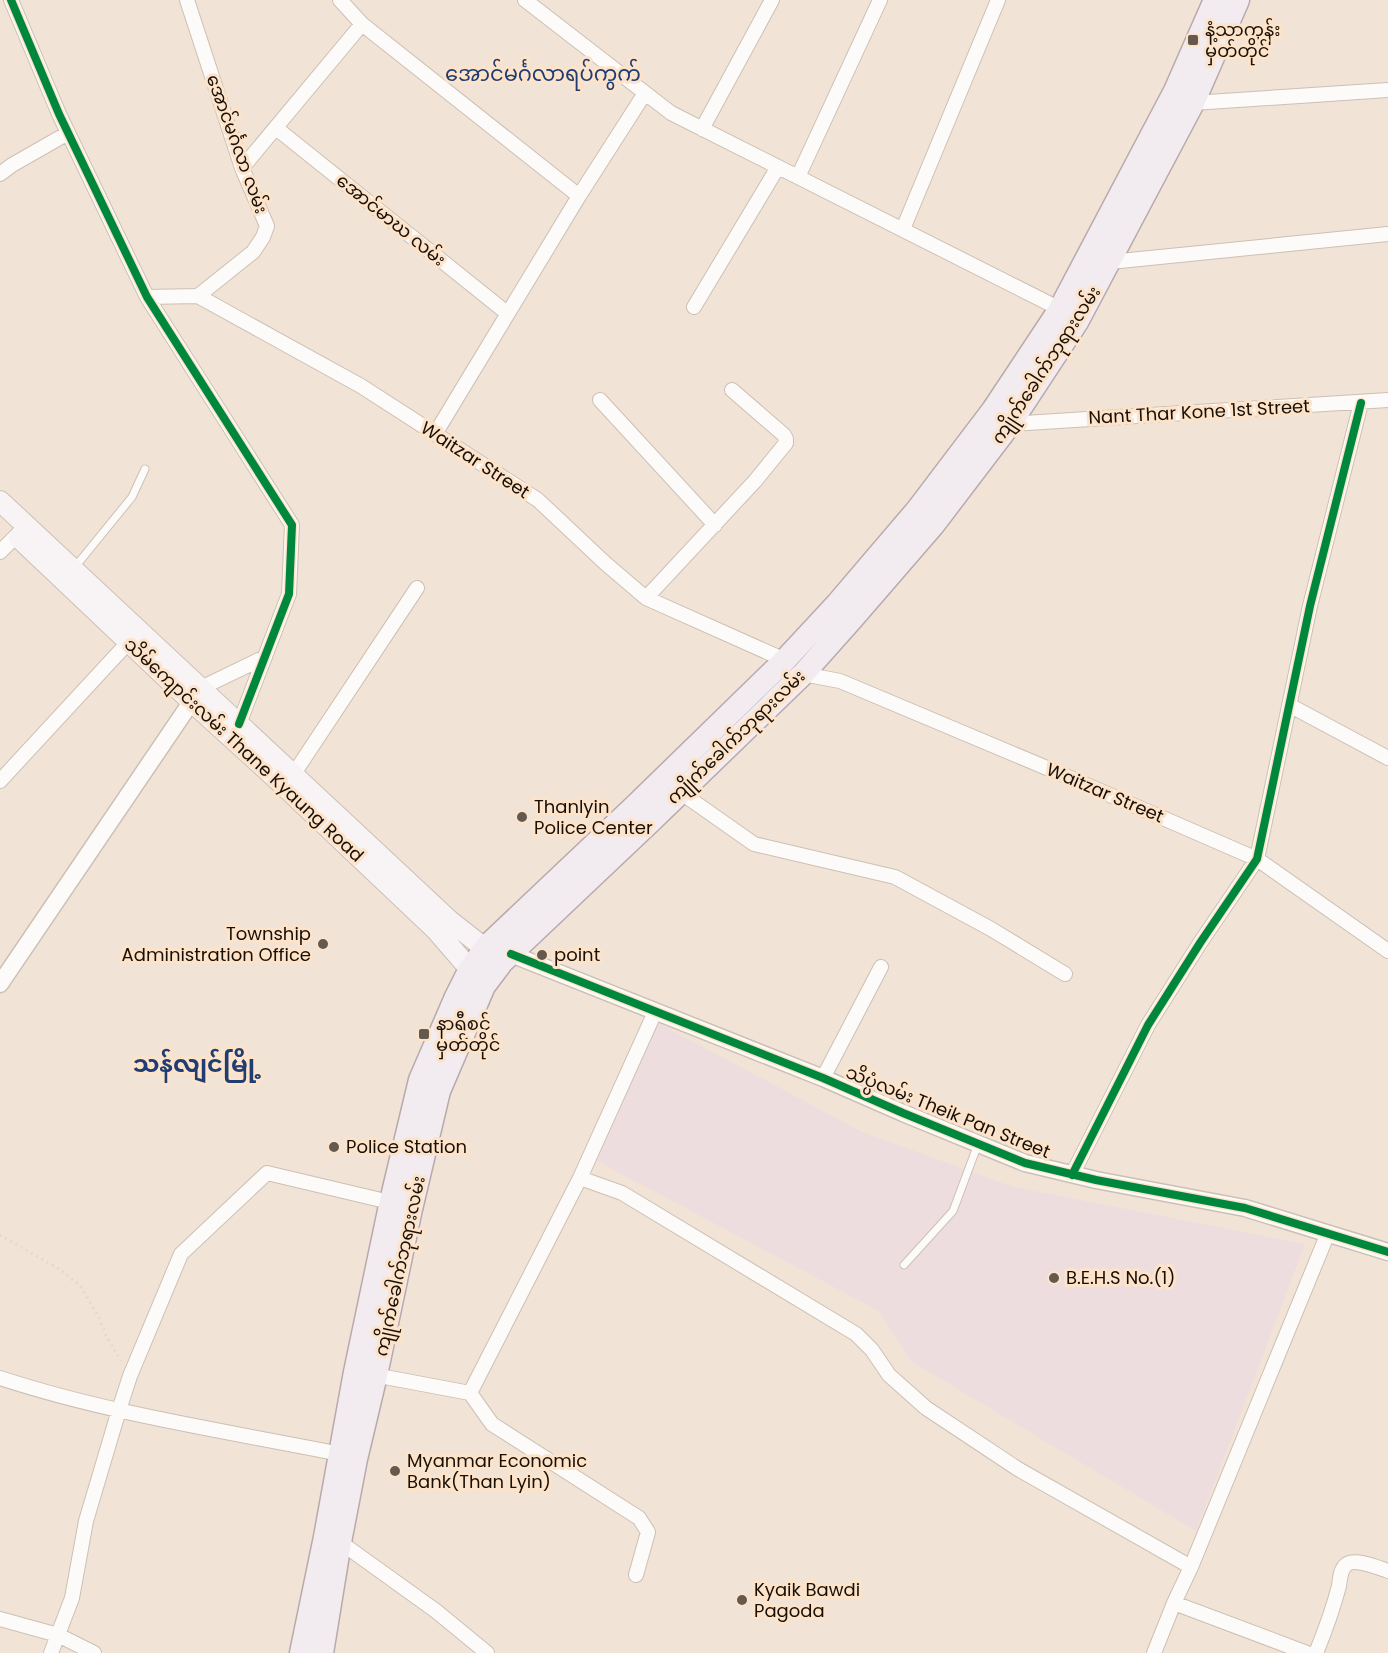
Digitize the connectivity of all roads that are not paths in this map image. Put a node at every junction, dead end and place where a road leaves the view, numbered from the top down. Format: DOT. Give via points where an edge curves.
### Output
graph roads {
  1 [pos="11,0"];
  2 [pos="187,0"];
  3 [pos="340,0"];
  4 [pos="525,0"];
  5 [pos="772,0"];
  6 [pos="880,0"];
  7 [pos="998,0"];
  8 [pos="1215,0"];
  9 [pos="1238,0"];
  10 [pos="362,24"];
  11 [pos="1388,90"];
  12 [pos="645,93"];
  13 [pos="1193,103"];
  14 [pos="276,128"];
  15 [pos="702,129"];
  16 [pos="68,133"];
  17 [pos="778,166"];
  18 [pos="242,168"];
  19 [pos="0,174"];
  20 [pos="798,177"];
  21 [pos="579,196"];
  22 [pos="903,229"];
  23 [pos="1388,234"];
  24 [pos="1110,262"];
  25 [pos="198,296"];
  26 [pos="147,297"];
  27 [pos="694,307"];
  28 [pos="1060,309"];
  29 [pos="507,313"];
  30 [pos="732,390"];
  31 [pos="600,400"];
  32 [pos="1388,400"];
  33 [pos="1361,403"];
  34 [pos="1010,424"];
  35 [pos="435,434"];
  36 [pos="145,469"];
  37 [pos="0,501"];
  38 [pos="0,519"];
  39 [pos="715,525"];
  40 [pos="21,531"];
  41 [pos="0,552"];
  42 [pos="68,575"];
  43 [pos="417,588"];
  44 [pos="646,598"];
  45 [pos="134,636"];
  46 [pos="265,657"];
  47 [pos="794,667"];
  48 [pos="196,695"];
  49 [pos="1289,705"];
  50 [pos="239,724"];
  51 [pos="1388,758"];
  52 [pos="293,775"];
  53 [pos="0,781"];
  54 [pos="680,792"];
  55 [pos="1257,860"];
  56 [pos="486,947"];
  57 [pos="1388,951"];
  58 [pos="511,954"];
  59 [pos="881,967"];
  60 [pos="1065,974"];
  61 [pos="477,978"];
  62 [pos="0,984"];
  63 [pos="655,1012"];
  64 [pos="823,1078"];
  65 [pos="978,1144"];
  66 [pos="1072,1175"];
  67 [pos="580,1178"];
  68 [pos="401,1205"];
  69 [pos="1328,1233"];
  70 [pos="1388,1252"];
  71 [pos="904,1265"];
  72 [pos="366,1373"];
  73 [pos="0,1378"];
  74 [pos="470,1393"];
  75 [pos="118,1410"];
  76 [pos="340,1454"];
  77 [pos="340,1542"];
  78 [pos="1191,1567"];
  79 [pos="1388,1571"];
  80 [pos="636,1575"];
  81 [pos="1174,1603"];
  82 [pos="0,1619"];
  83 [pos="58,1635"];
  84 [pos="51,1653"];
  85 [pos="94,1653"];
  86 [pos="301,1653"];
  87 [pos="322,1653"];
  88 [pos="487,1653"];
  89 [pos="1154,1653"];
  90 [pos="1307,1653"];
  91 [pos="1316,1653"];
  1 -- 16 [label="street"];
  2 -- 18 [label="street, အောင်မင်္ဂလာ လမ်း"];
  3 -- 10 [label="street"];
  4 -- 12 [label="street"];
  5 -- 15 [label="street"];
  6 -- 20 [label="street"];
  7 -- 22 [label="street"];
  8 -- 28 [label="main road, ကျိုက်ခေါက်ဘုရားလမ်း" via="1175,91"];
  9 -- 13 [label="main road, ကျိုက်ခေါက်ဘုရားလမ်း"];
  10 -- 14 [label="street"];
  10 -- 21 [label="street"];
  11 -- 13 [label="street"];
  12 -- 15 [label="street" via="671,113"];
  12 -- 21 [label="street"];
  13 -- 24 [label="main road, ကျိုက်ခေါက်ဘုရားလမ်း"];
  14 -- 18 [label="street"];
  14 -- 29 [label="street, အောင်မာဃ လမ်း"];
  15 -- 17 [label="street"];
  16 -- 19 [label="street"];
  16 -- 26 [label="street"];
  17 -- 20 [label="street"];
  17 -- 27 [label="street"];
  18 -- 25 [label="street, အောင်မင်္ဂလာ လမ်း" via="267,226 253,252"];
  20 -- 22 [label="street"];
  21 -- 29 [label="street"];
  22 -- 28 [label="street"];
  23 -- 24 [label="street"];
  24 -- 34 [label="main road, ကျိုက်ခေါက်ဘုရားလမ်း" via="1077,322"];
  25 -- 26 [label="street"];
  25 -- 35 [label="street, Waitzar Street" via="361,386"];
  26 -- 46 [label="street" via="292,525 289,594"];
  28 -- 47 [label="main road, ကျိုက်ခေါက်ဘုရားလမ်း" via="993,410 918,509 837,604"];
  29 -- 35 [label="street"];
  30 -- 39 [label="street" via="784,435 786,443"];
  31 -- 39 [label="street"];
  32 -- 33 [label="street, Nant Thar Kone 1st Street"];
  33 -- 34 [label="street, Nant Thar Kone 1st Street"];
  33 -- 49 [label="street"];
  34 -- 47 [label="main road, ကျိုက်ခေါက်ဘုရားလမ်း" via="934,524 852,619"];
  35 -- 44 [label="street, Waitzar Street" via="538,500"];
  36 -- 42 [label="lane" via="132,497"];
  37 -- 40 [label="main road, သိမ်ကျောင်းလမ်း Thane Kyaung Road"];
  38 -- 40 [label="main road, သိမ်ကျောင်းလမ်း Thane Kyaung Road"];
  39 -- 44 [label="street"];
  40 -- 41 [label="street"];
  40 -- 42 [label="main road, သိမ်ကျောင်းလမ်း Thane Kyaung Road"];
  42 -- 45 [label="main road, သိမ်ကျောင်းလမ်း Thane Kyaung Road"];
  43 -- 52 [label="street"];
  44 -- 47 [label="street, Waitzar Street"];
  45 -- 48 [label="main road, သိမ်ကျောင်းလမ်း Thane Kyaung Road"];
  45 -- 53 [label="street"];
  46 -- 48 [label="street"];
  46 -- 50 [label="street"];
  47 -- 54 [label="main road, ကျိုက်ခေါက်ဘုရားလမ်း"];
  47 -- 55 [label="street, Waitzar Street" via="840,681"];
  47 -- 56 [label="main road, ကျိုက်ခေါက်ဘုရားလမ်း" via="636,805"];
  48 -- 50 [label="main road, သိမ်ကျောင်းလမ်း Thane Kyaung Road"];
  48 -- 61 [label="main road, သိမ်ကျောင်းလမ်း Thane Kyaung Road" via="280,782 427,922"];
  48 -- 62 [label="street"];
  49 -- 51 [label="street"];
  49 -- 55 [label="street"];
  50 -- 52 [label="main road, သိမ်ကျောင်းလမ်း Thane Kyaung Road"];
  52 -- 56 [label="main road, သိမ်ကျောင်းလမ်း Thane Kyaung Road" via="450,921"];
  54 -- 58 [label="main road, ကျိုက်ခေါက်ဘုရားလမ်း"];
  54 -- 60 [label="street" via="754,844 895,877"];
  55 -- 57 [label="street, Waitzar Street"];
  55 -- 66 [label="street" via="1149,1026"];
  56 -- 58 [label="main road, သိမ်ကျောင်းလမ်း Thane Kyaung Road"];
  56 -- 61 [label="main road, ကျိုက်ခေါက်ဘုရားလမ်း"];
  58 -- 61 [label="main road, ကျိုက်ခေါက်ဘုရားလမ်း"];
  58 -- 63 [label="street, သိပ္ပံလမ်း Theik Pan Street"];
  59 -- 64 [label="street"];
  61 -- 68 [label="main road, ကျိုက်ခေါက်ဘုရားလမ်း"];
  63 -- 64 [label="street, သိပ္ပံလမ်း Theik Pan Street"];
  63 -- 67 [label="street"];
  64 -- 65 [label="street, သိပ္ပံလမ်း Theik Pan Street"];
  65 -- 66 [label="street, သိပ္ပံလမ်း Theik Pan Street" via="1025,1163"];
  65 -- 71 [label="lane" via="954,1211"];
  66 -- 69 [label="street, သိပ္ပံလမ်း Theik Pan Street" via="1245,1208"];
  67 -- 74 [label="street"];
  67 -- 78 [label="street" via="622,1193 856,1334 889,1375 926,1408 1018,1469"];
  68 -- 72 [label="main road, ကျိုက်ခေါက်ဘုရားလမ်း"];
  68 -- 75 [label="street" via="267,1173 181,1254"];
  69 -- 70 [label="street, သိပ္ပံလမ်း Theik Pan Street"];
  69 -- 78 [label="street"];
  72 -- 74 [label="street"];
  72 -- 76 [label="main road, ကျိုက်ခေါက်ဘုရားလမ်း"];
  72 -- 77 [label="main road, ကျိုက်ခေါက်ဘုရားလမ်း" via="356,1459"];
  73 -- 75 [label="street"];
  74 -- 80 [label="street" via="492,1424 639,1518 648,1532"];
  75 -- 76 [label="street"];
  75 -- 83 [label="street" via="86,1521 72,1598"];
  76 -- 86 [label="main road, ကျိုက်ခေါက်ဘုရားလမ်း"];
  77 -- 87 [label="main road, ကျိုက်ခေါက်ဘုရားလမ်း"];
  77 -- 88 [label="street"];
  78 -- 81 [label="street"];
  79 -- 91 [label="street" via="1370,1564 1347,1564"];
  81 -- 89 [label="street"];
  81 -- 90 [label="street"];
  82 -- 83 [label="street"];
  83 -- 84 [label="street"];
  83 -- 85 [label="street"];
}
